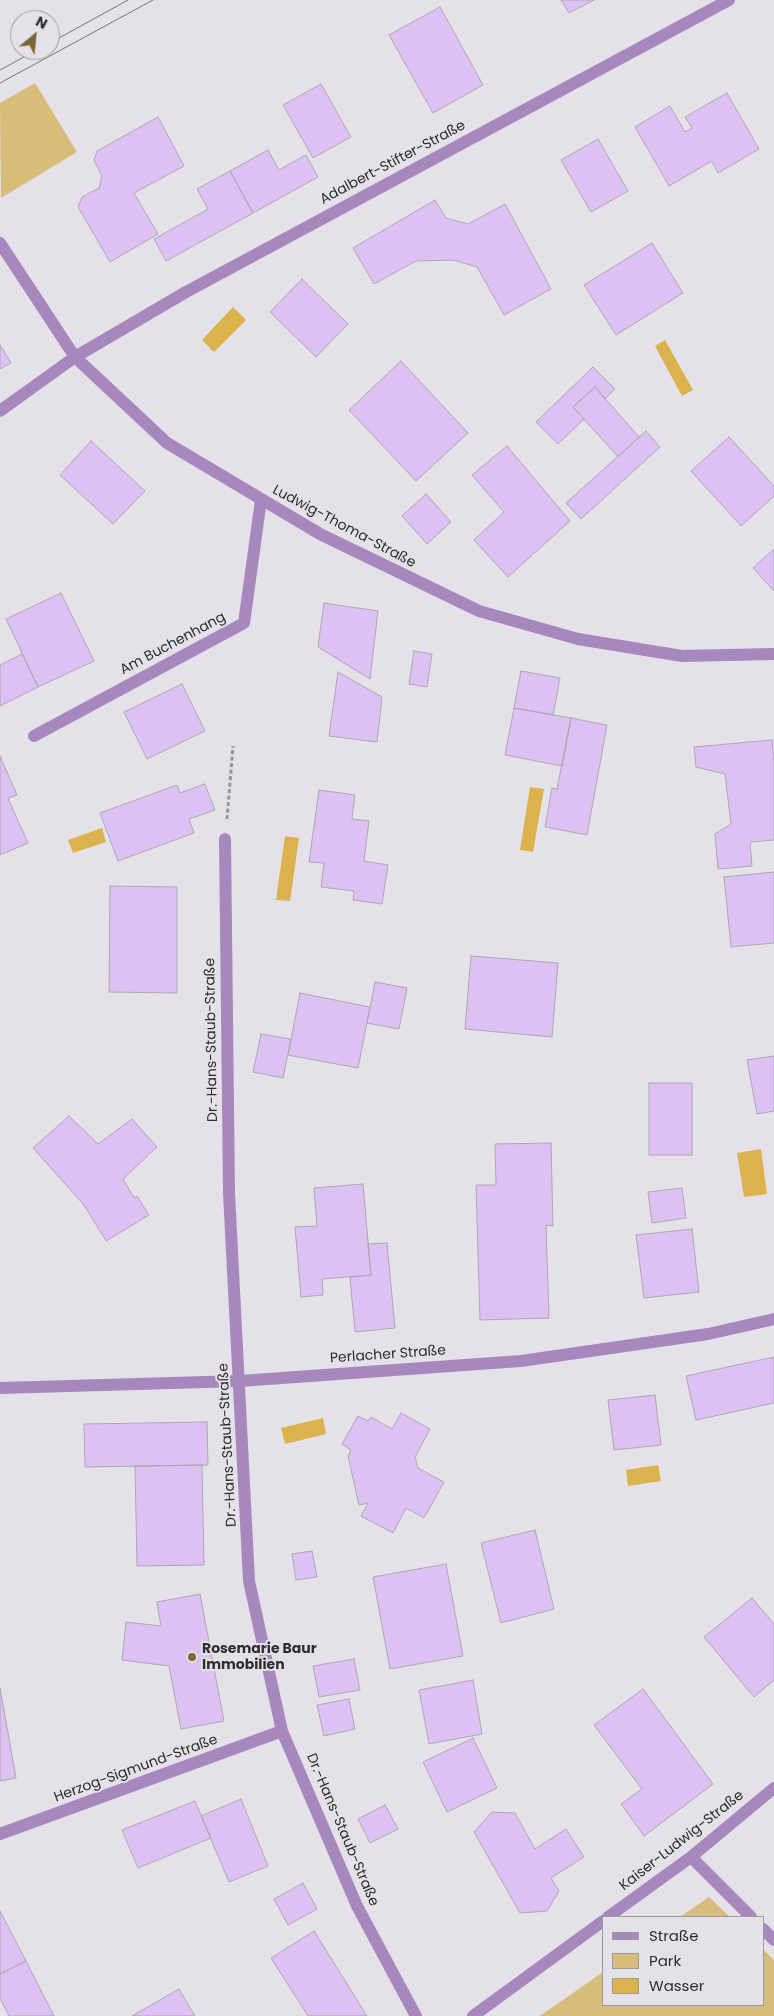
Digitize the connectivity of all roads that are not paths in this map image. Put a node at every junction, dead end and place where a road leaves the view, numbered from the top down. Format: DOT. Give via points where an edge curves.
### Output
graph roads {
  1 [pos="729,0"];
  2 [pos="0,243"];
  3 [pos="75,357"];
  4 [pos="0,411"];
  5 [pos="261,500"];
  6 [pos="774,654"];
  7 [pos="34,736"];
  8 [pos="225,839"];
  9 [pos="774,1319"];
  10 [pos="240,1381"];
  11 [pos="0,1388"];
  12 [pos="282,1731"];
  13 [pos="774,1788"];
  14 [pos="0,1834"];
  15 [pos="691,1857"];
  16 [pos="609,1916"];
  17 [pos="750,1916"];
  18 [pos="602,1922"];
  19 [pos="764,1930"];
  20 [pos="774,1940"];
  21 [pos="416,2016"];
  22 [pos="473,2016"];
  1 -- 3 [label="street, Adalbert-Stifter-Straße" via="195,287"];
  2 -- 3 [label="street, Ludwig-Thoma-Straße"];
  3 -- 4 [label="street, Adalbert-Stifter-Straße"];
  3 -- 5 [label="street, Ludwig-Thoma-Straße" via="167,443"];
  5 -- 6 [label="street, Ludwig-Thoma-Straße" via="389,569 479,611 578,638 682,656"];
  5 -- 7 [label="street, Am Buchenhang" via="244,623"];
  8 -- 10 [label="street, Dr.-Hans-Staub-Straße" via="229,1193"];
  9 -- 10 [label="street, Perlacher Straße" via="708,1334 521,1360"];
  10 -- 11 [label="street, Perlacher Straße"];
  10 -- 12 [label="street, Dr.-Hans-Staub-Straße" via="249,1581"];
  12 -- 14 [label="street, Herzog-Sigmund-Straße"];
  12 -- 21 [label="street, Dr.-Hans-Staub-Straße" via="357,1906"];
  13 -- 15 [label="street, Kaiser-Ludwig-Straße"];
  15 -- 16 [label="street, Kaiser-Ludwig-Straße"];
  15 -- 17 [label="street"];
  18 -- 22 [label="street"];
  19 -- 20 [label="street"];
}
